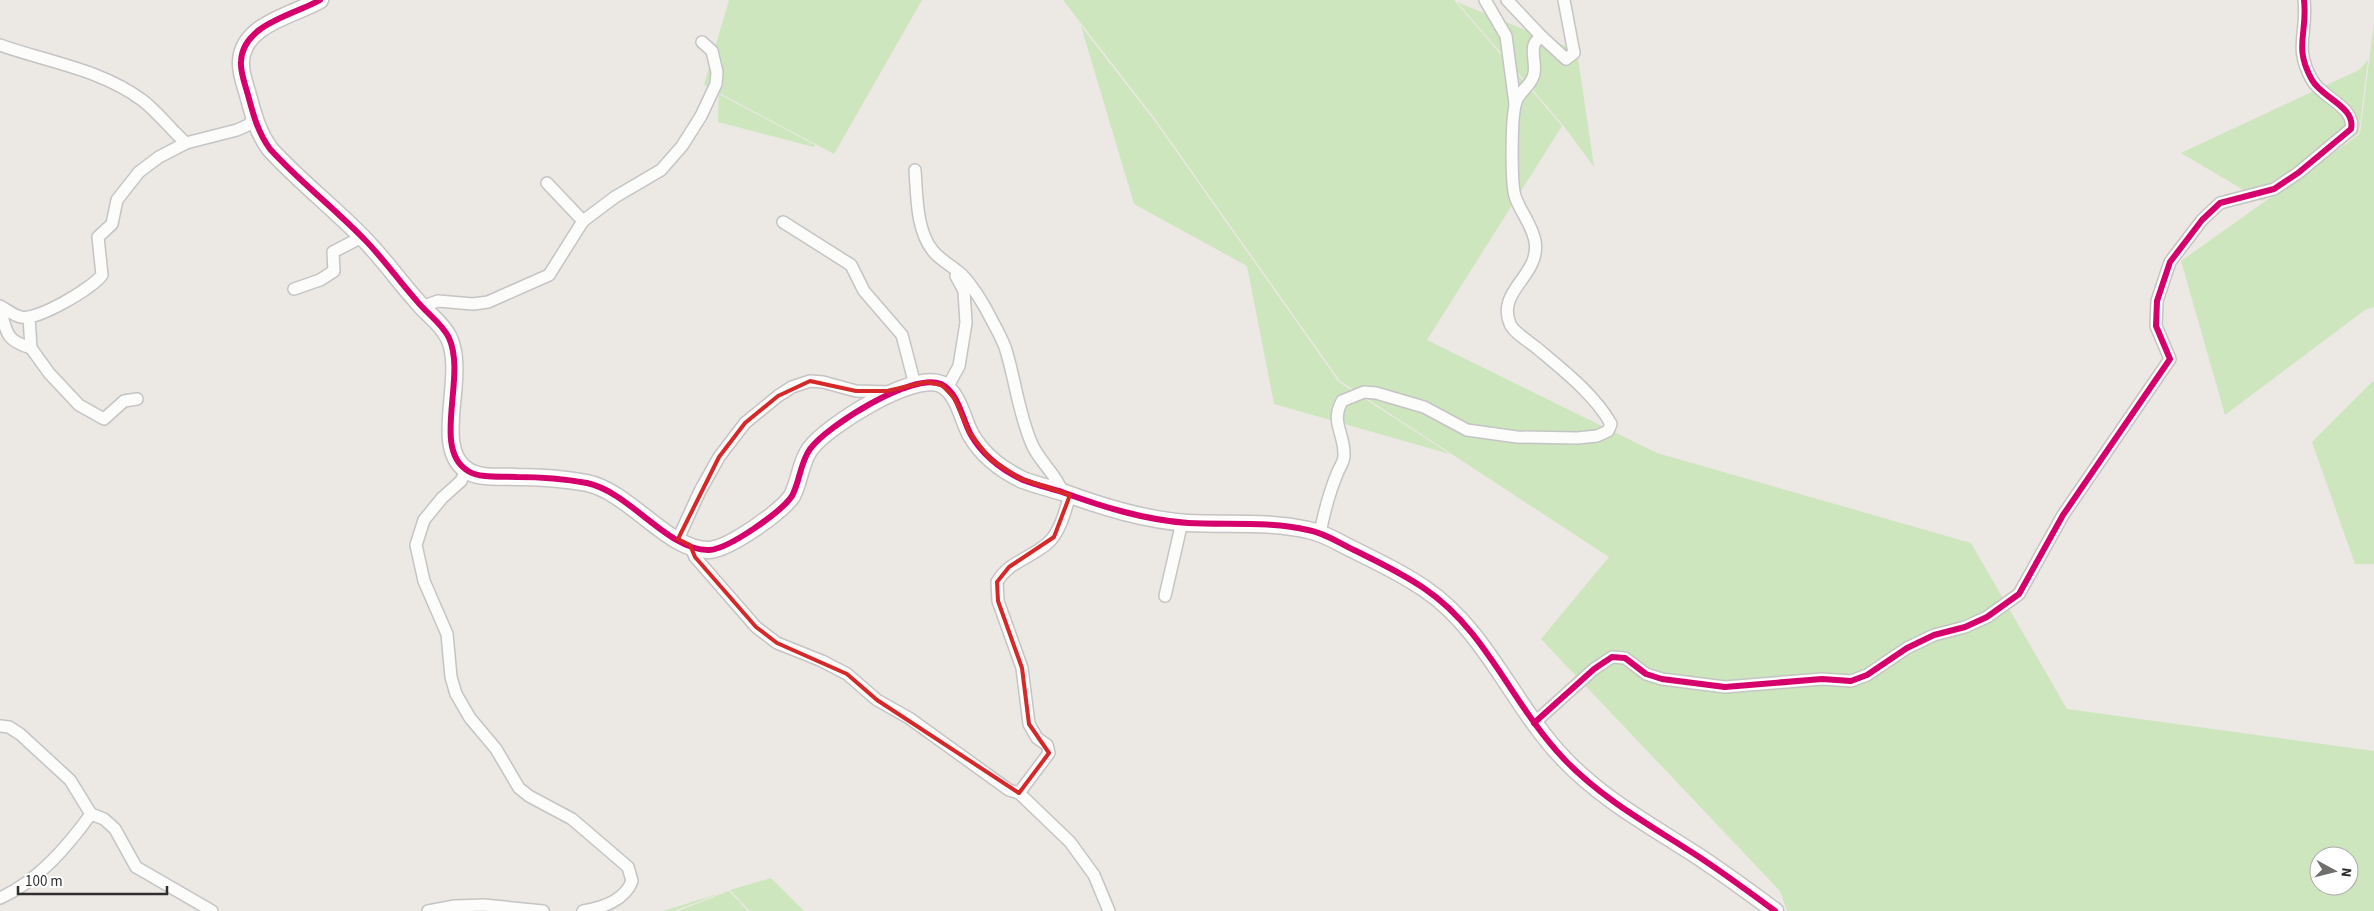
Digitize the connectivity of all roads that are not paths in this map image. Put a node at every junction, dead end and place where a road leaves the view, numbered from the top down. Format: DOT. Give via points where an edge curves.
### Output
graph roads {
  1 [pos="320,0"];
  2 [pos="1485,0"];
  3 [pos="1507,0"];
  4 [pos="1564,0"];
  5 [pos="2304,0"];
  6 [pos="1542,37"];
  7 [pos="702,42"];
  8 [pos="0,45"];
  9 [pos="1515,104"];
  10 [pos="255,117"];
  11 [pos="237,130"];
  12 [pos="262,137"];
  13 [pos="186,144"];
  14 [pos="915,170"];
  15 [pos="547,183"];
  16 [pos="583,221"];
  17 [pos="783,222"];
  18 [pos="362,236"];
  19 [pos="950,266"];
  20 [pos="294,289"];
  21 [pos="0,307"];
  22 [pos="421,307"];
  23 [pos="29,317"];
  24 [pos="31,348"];
  25 [pos="915,385"];
  26 [pos="947,388"];
  27 [pos="895,392"];
  28 [pos="137,399"];
  29 [pos="466,470"];
  30 [pos="1067,494"];
  31 [pos="1182,522"];
  32 [pos="1320,533"];
  33 [pos="684,542"];
  34 [pos="1165,596"];
  35 [pos="1534,723"];
  36 [pos="0,726"];
  37 [pos="1019,793"];
  38 [pos="91,814"];
  39 [pos="0,898"];
  40 [pos="514,910"];
  41 [pos="212,911"];
  42 [pos="428,911"];
  43 [pos="543,911"];
  44 [pos="583,911"];
  45 [pos="1109,911"];
  46 [pos="1775,911"];
  1 -- 10 [label="street" via="270,23 245,46 241,70"];
  2 -- 9 [label="street" via="1506,36"];
  3 -- 6 [label="street"];
  4 -- 6 [label="street" via="1574,53 1566,59"];
  5 -- 35 [label="street" via="2302,61 2321,92 2350,115 2351,129 2274,189 2220,203 2202,220 2170,262 2157,301 2156,326 2170,359 2063,515 2019,594 1987,617 1934,635 1907,648 1867,675 1851,681 1822,679 1725,687 1662,680 1646,674 1625,658 1612,657"];
  6 -- 9 [label="street" via="1534,43 1533,77"];
  7 -- 16 [label="street" via="712,51 716,84 682,146 661,170 615,197"];
  8 -- 13 [label="street" via="116,84 149,106"];
  9 -- 32 [label="street" via="1512,176 1516,198 1529,221 1535,253 1532,267 1514,288 1510,299 1507,312 1510,325 1574,381 1611,424 1608,430 1597,436 1577,438 1485,433 1467,430 1424,407 1364,392 1342,401 1337,410 1336,425 1343,438 1344,458 1325,509"];
  10 -- 11 [label="street"];
  10 -- 12 [label="street"];
  11 -- 12 [label="street"];
  11 -- 13 [label="street"];
  12 -- 18 [label="street" via="285,165"];
  13 -- 23 [label="street" via="159,157 139,172 117,200 112,224 98,237 102,271 98,280 72,300"];
  14 -- 19 [label="street" via="925,238 933,251"];
  15 -- 16 [label="street"];
  16 -- 22 [label="street" via="549,276 488,302 438,301"];
  17 -- 25 [label="street" via="851,265 864,291 902,335"];
  18 -- 20 [label="street" via="333,252 334,271"];
  18 -- 22 [label="street"];
  19 -- 26 [label="street" via="964,291 966,323 959,366"];
  19 -- 30 [label="street" via="961,274 978,296 1005,346 1018,406 1030,442"];
  21 -- 23 [label="street" via="20,317"];
  21 -- 24 [label="street" via="8,338"];
  22 -- 29 [label="street" via="447,332 452,346 456,380 450,436 455,456"];
  23 -- 24 [label="street"];
  24 -- 28 [label="street" via="68,395 96,416 104,419 124,401"];
  25 -- 26 [label="street" via="932,382"];
  25 -- 27 [label="street"];
  26 -- 30 [label="street" via="976,442 990,459 1019,478"];
  27 -- 33 [label="street" via="851,415 813,445 804,459 792,495 779,509 720,547 707,550"];
  27 -- 33 [label="street" via="856,392 816,381 792,387 745,423 719,457 700,491"];
  29 -- 33 [label="street" via="480,475 598,486 620,497 650,522"];
  29 -- 44 [label="street" via="461,481 424,520 416,545 424,581 447,634 456,694 470,718 500,754 519,788 572,819 628,867 632,881 628,891 602,906"];
  30 -- 31 [label="street" via="1127,512"];
  30 -- 37 [label="street" via="1054,537 1009,567 997,582 998,601 1022,668 1029,724 1049,753"];
  31 -- 32 [label="street" via="1287,526"];
  31 -- 34 [label="street"];
  32 -- 35 [label="street" via="1406,577 1449,607"];
  33 -- 37 [label="street" via="756,627 776,643 847,674 877,700 909,718 1009,790"];
  35 -- 46 [label="street" via="1560,755 1602,794 1715,867"];
  36 -- 38 [label="street" via="20,734 70,780"];
  37 -- 45 [label="street" via="1070,842 1094,875"];
  38 -- 39 [label="street" via="51,862"];
  38 -- 41 [label="street" via="111,824 132,862 142,872"];
  40 -- 42 [label="street" via="484,905"];
  40 -- 43 [label="street"];
}
